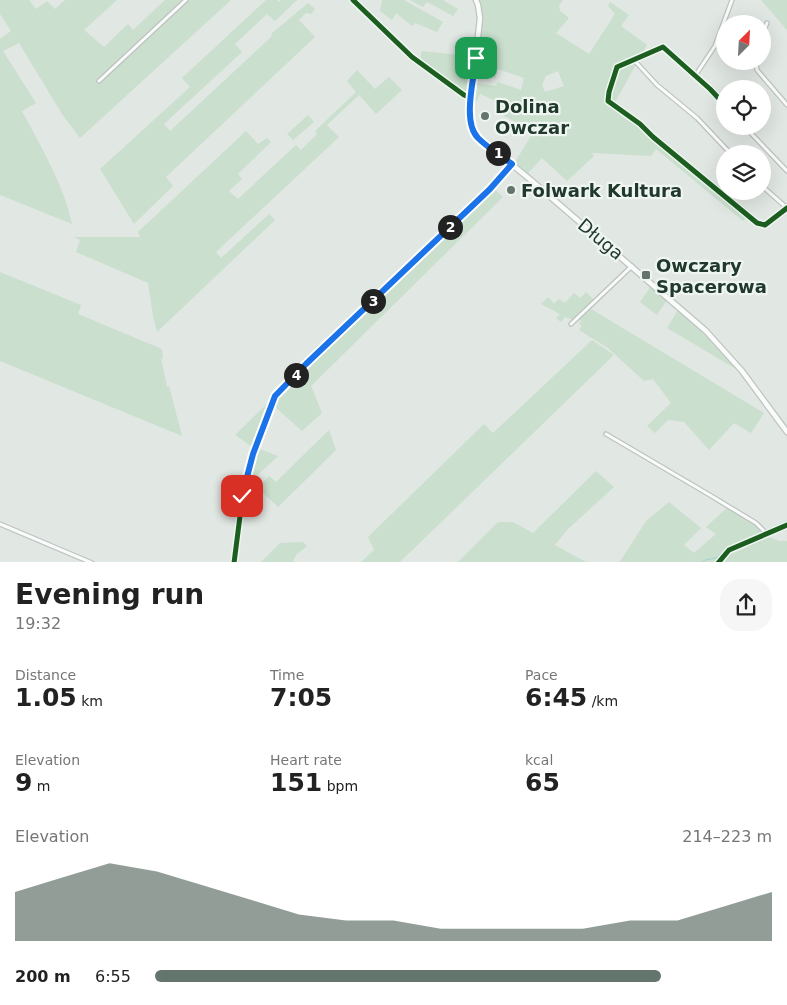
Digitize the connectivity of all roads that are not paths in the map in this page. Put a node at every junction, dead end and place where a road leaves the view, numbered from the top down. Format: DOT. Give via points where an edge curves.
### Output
graph roads {
  1 [pos="186,0"];
  2 [pos="353,0"];
  3 [pos="476,0"];
  4 [pos="732,0"];
  5 [pos="634,60"];
  6 [pos="757,70"];
  7 [pos="695,76"];
  8 [pos="100,81"];
  9 [pos="716,96"];
  10 [pos="471,98"];
  11 [pos="787,105"];
  12 [pos="753,135"];
  13 [pos="722,145"];
  14 [pos="512,164"];
  15 [pos="787,171"];
  16 [pos="771,194"];
  17 [pos="787,208"];
  18 [pos="633,266"];
  19 [pos="572,324"];
  20 [pos="787,432"];
  21 [pos="606,434"];
  22 [pos="0,524"];
  23 [pos="787,525"];
  24 [pos="767,534"];
  25 [pos="92,562"];
  26 [pos="234,562"];
  27 [pos="718,562"];
  1 -- 8 [label="street"];
  2 -- 10 [label="street" via="412,58"];
  3 -- 10 [label="street, Długa" via="480,18"];
  4 -- 7 [label="street" via="715,46"];
  5 -- 7 [label="street" via="662,48"];
  5 -- 13 [label="street"];
  5 -- 17 [label="street" via="617,68 608,92 610,104 640,124 757,223 765,225"];
  6 -- 11 [label="street"];
  7 -- 9 [label="street"];
  10 -- 14 [label="street, Długa" via="470,115 475,134"];
  12 -- 15 [label="street"];
  14 -- 18 [label="street, Długa"];
  14 -- 26 [label="street" via="275,396 244,485"];
  16 -- 17 [label="street"];
  18 -- 19 [label="street"];
  18 -- 20 [label="street, Długa" via="725,350"];
  21 -- 24 [label="street" via="756,523"];
  22 -- 25 [label="street"];
  23 -- 24 [label="street"];
  24 -- 27 [label="street" via="729,550"];
}
